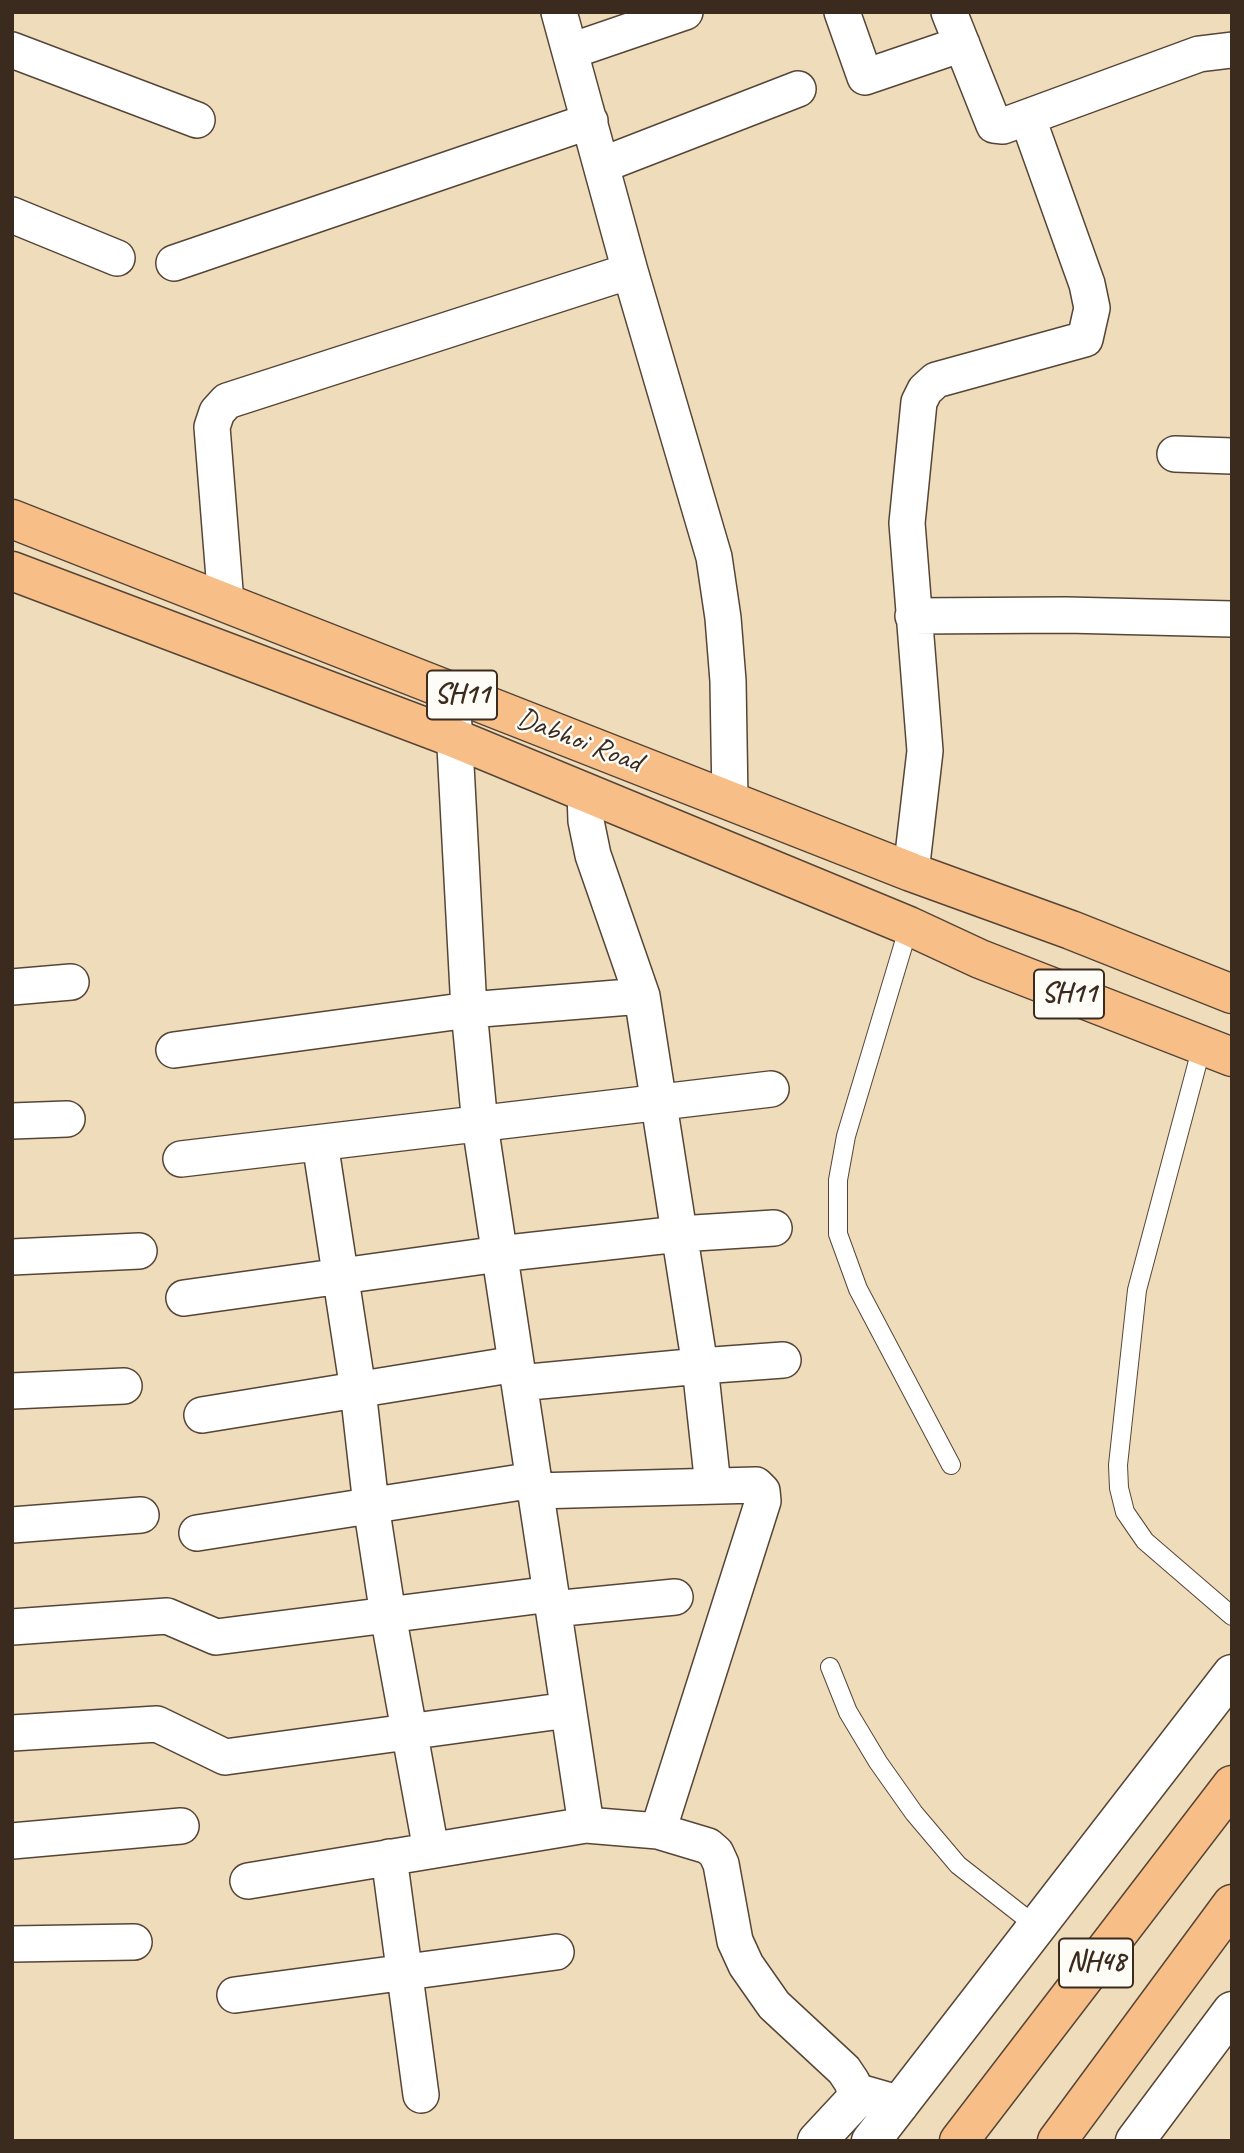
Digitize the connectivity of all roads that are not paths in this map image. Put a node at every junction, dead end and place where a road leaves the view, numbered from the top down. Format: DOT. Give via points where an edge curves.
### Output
graph roads {
  1 [pos="559,12"];
  2 [pos="685,12"];
  3 [pos="842,12"];
  4 [pos="949,12"];
  5 [pos="962,44"];
  6 [pos="12,50"];
  7 [pos="1232,50"];
  8 [pos="571,51"];
  9 [pos="798,89"];
  10 [pos="1028,119"];
  11 [pos="197,120"];
  12 [pos="590,121"];
  13 [pos="601,165"];
  14 [pos="12,215"];
  15 [pos="117,258"];
  16 [pos="174,263"];
  17 [pos="630,271"];
  18 [pos="1175,454"];
  19 [pos="1232,456"];
  20 [pos="12,519"];
  21 [pos="12,571"];
  22 [pos="226,603"];
  23 [pos="913,616"];
  24 [pos="1232,619"];
  25 [pos="452,691"];
  26 [pos="454,738"];
  27 [pos="585,793"];
  28 [pos="730,800"];
  29 [pos="911,872"];
  30 [pos="909,926"];
  31 [pos="71,982"];
  32 [pos="12,987"];
  33 [pos="1232,994"];
  34 [pos="642,996"];
  35 [pos="469,1010"];
  36 [pos="174,1050"];
  37 [pos="1217,1051"];
  38 [pos="771,1089"];
  39 [pos="660,1102"];
  40 [pos="67,1119"];
  41 [pos="12,1121"];
  42 [pos="480,1125"];
  43 [pos="320,1143"];
  44 [pos="181,1159"];
  45 [pos="774,1228"];
  46 [pos="679,1234"];
  47 [pos="139,1251"];
  48 [pos="499,1254"];
  49 [pos="12,1257"];
  50 [pos="340,1276"];
  51 [pos="184,1298"];
  52 [pos="783,1360"];
  53 [pos="700,1366"];
  54 [pos="518,1373"];
  55 [pos="124,1386"];
  56 [pos="358,1390"];
  57 [pos="12,1391"];
  58 [pos="202,1415"];
  59 [pos="951,1465"];
  60 [pos="534,1485"];
  61 [pos="713,1486"];
  62 [pos="371,1506"];
  63 [pos="141,1515"];
  64 [pos="12,1525"];
  65 [pos="197,1533"];
  66 [pos="675,1597"];
  67 [pos="552,1601"];
  68 [pos="388,1615"];
  69 [pos="1232,1616"];
  70 [pos="12,1627"];
  71 [pos="830,1667"];
  72 [pos="1232,1674"];
  73 [pos="568,1710"];
  74 [pos="410,1732"];
  75 [pos="12,1733"];
  76 [pos="1232,1785"];
  77 [pos="586,1825"];
  78 [pos="181,1826"];
  79 [pos="658,1831"];
  80 [pos="12,1841"];
  81 [pos="432,1850"];
  82 [pos="390,1857"];
  83 [pos="248,1881"];
  84 [pos="1232,1904"];
  85 [pos="1036,1926"];
  86 [pos="134,1942"];
  87 [pos="12,1944"];
  88 [pos="556,1952"];
  89 [pos="405,1972"];
  90 [pos="235,1996"];
  91 [pos="1232,2011"];
  92 [pos="421,2095"];
  93 [pos="857,2098"];
  94 [pos="899,2105"];
  95 [pos="817,2141"];
  96 [pos="871,2141"];
  97 [pos="960,2141"];
  98 [pos="1057,2141"];
  99 [pos="1135,2141"];
  1 -- 8 [label="street"];
  2 -- 8 [label="street"];
  3 -- 5 [label="street" via="865,76"];
  4 -- 5 [label="street"];
  5 -- 10 [label="street" via="994,124"];
  6 -- 11 [label="street"];
  7 -- 10 [label="street" via="1199,54"];
  8 -- 12 [label="street"];
  9 -- 13 [label="street"];
  10 -- 23 [label="street" via="1087,284 1092,308 1085,339 936,380 925,390 919,402 907,523"];
  12 -- 13 [label="street"];
  12 -- 16 [label="street"];
  13 -- 17 [label="street"];
  14 -- 15 [label="street"];
  17 -- 22 [label="street" via="227,401 212,427"];
  17 -- 28 [label="street" via="714,557 728,681"];
  18 -- 19 [label="street"];
  20 -- 22 [label="main road, Dabhoi Road / SH11"];
  21 -- 26 [label="main road, Dabhoi Road / SH11"];
  22 -- 25 [label="main road, Dabhoi Road / SH11"];
  23 -- 24 [label="street"];
  23 -- 29 [label="street" via="925,751"];
  25 -- 26 [label="street"];
  25 -- 28 [label="main road, Dabhoi Road / SH11"];
  26 -- 27 [label="main road, Dabhoi Road / SH11"];
  26 -- 35 [label="street"];
  27 -- 30 [label="main road, Dabhoi Road / SH11"];
  27 -- 34 [label="street" via="593,855"];
  28 -- 29 [label="main road, Dabhoi Road / SH11"];
  29 -- 33 [label="main road, SH11"];
  30 -- 37 [label="main road, SH11" via="980,960"];
  30 -- 59 [label="lane" via="846,1136 838,1180 838,1234 858,1289"];
  31 -- 32 [label="street"];
  34 -- 35 [label="street"];
  34 -- 39 [label="street"];
  35 -- 36 [label="street"];
  35 -- 42 [label="street"];
  37 -- 69 [label="lane" via="1137,1290 1118,1465 1125,1512 1145,1541"];
  38 -- 39 [label="street"];
  39 -- 42 [label="street"];
  39 -- 46 [label="street"];
  40 -- 41 [label="street"];
  42 -- 43 [label="street"];
  42 -- 48 [label="street"];
  43 -- 44 [label="street"];
  43 -- 50 [label="street"];
  45 -- 46 [label="street"];
  46 -- 48 [label="street"];
  46 -- 53 [label="street"];
  47 -- 49 [label="street"];
  48 -- 50 [label="street"];
  48 -- 54 [label="street"];
  50 -- 51 [label="street"];
  50 -- 56 [label="street"];
  52 -- 53 [label="street"];
  53 -- 54 [label="street"];
  53 -- 61 [label="street"];
  54 -- 56 [label="street"];
  54 -- 60 [label="street"];
  55 -- 57 [label="street"];
  56 -- 58 [label="street"];
  56 -- 62 [label="street"];
  60 -- 61 [label="street"];
  60 -- 62 [label="street"];
  60 -- 67 [label="street"];
  61 -- 79 [label="street" via="756,1485 763,1502"];
  62 -- 65 [label="street"];
  62 -- 68 [label="street"];
  63 -- 64 [label="street"];
  66 -- 67 [label="street"];
  67 -- 68 [label="street"];
  67 -- 73 [label="street"];
  68 -- 70 [label="street" via="216,1637 167,1616"];
  68 -- 74 [label="street"];
  71 -- 85 [label="lane" via="848,1712 914,1813 958,1865"];
  72 -- 85 [label="street"];
  73 -- 74 [label="street"];
  73 -- 77 [label="street"];
  74 -- 75 [label="street" via="225,1757 157,1724"];
  74 -- 81 [label="street"];
  76 -- 97 [label="main road, NH48"];
  77 -- 79 [label="street"];
  77 -- 81 [label="street"];
  78 -- 80 [label="street"];
  79 -- 93 [label="street" via="708,1846 716,1853 746,1965 774,2005 844,2070"];
  81 -- 82 [label="street"];
  82 -- 83 [label="street"];
  82 -- 89 [label="street"];
  84 -- 98 [label="main road, NH48"];
  85 -- 94 [label="street"];
  86 -- 87 [label="street"];
  88 -- 89 [label="street"];
  89 -- 90 [label="street"];
  89 -- 92 [label="street"];
  91 -- 99 [label="street"];
  93 -- 94 [label="street" via="864,2095"];
  93 -- 95 [label="street"];
  94 -- 96 [label="street"];
}
